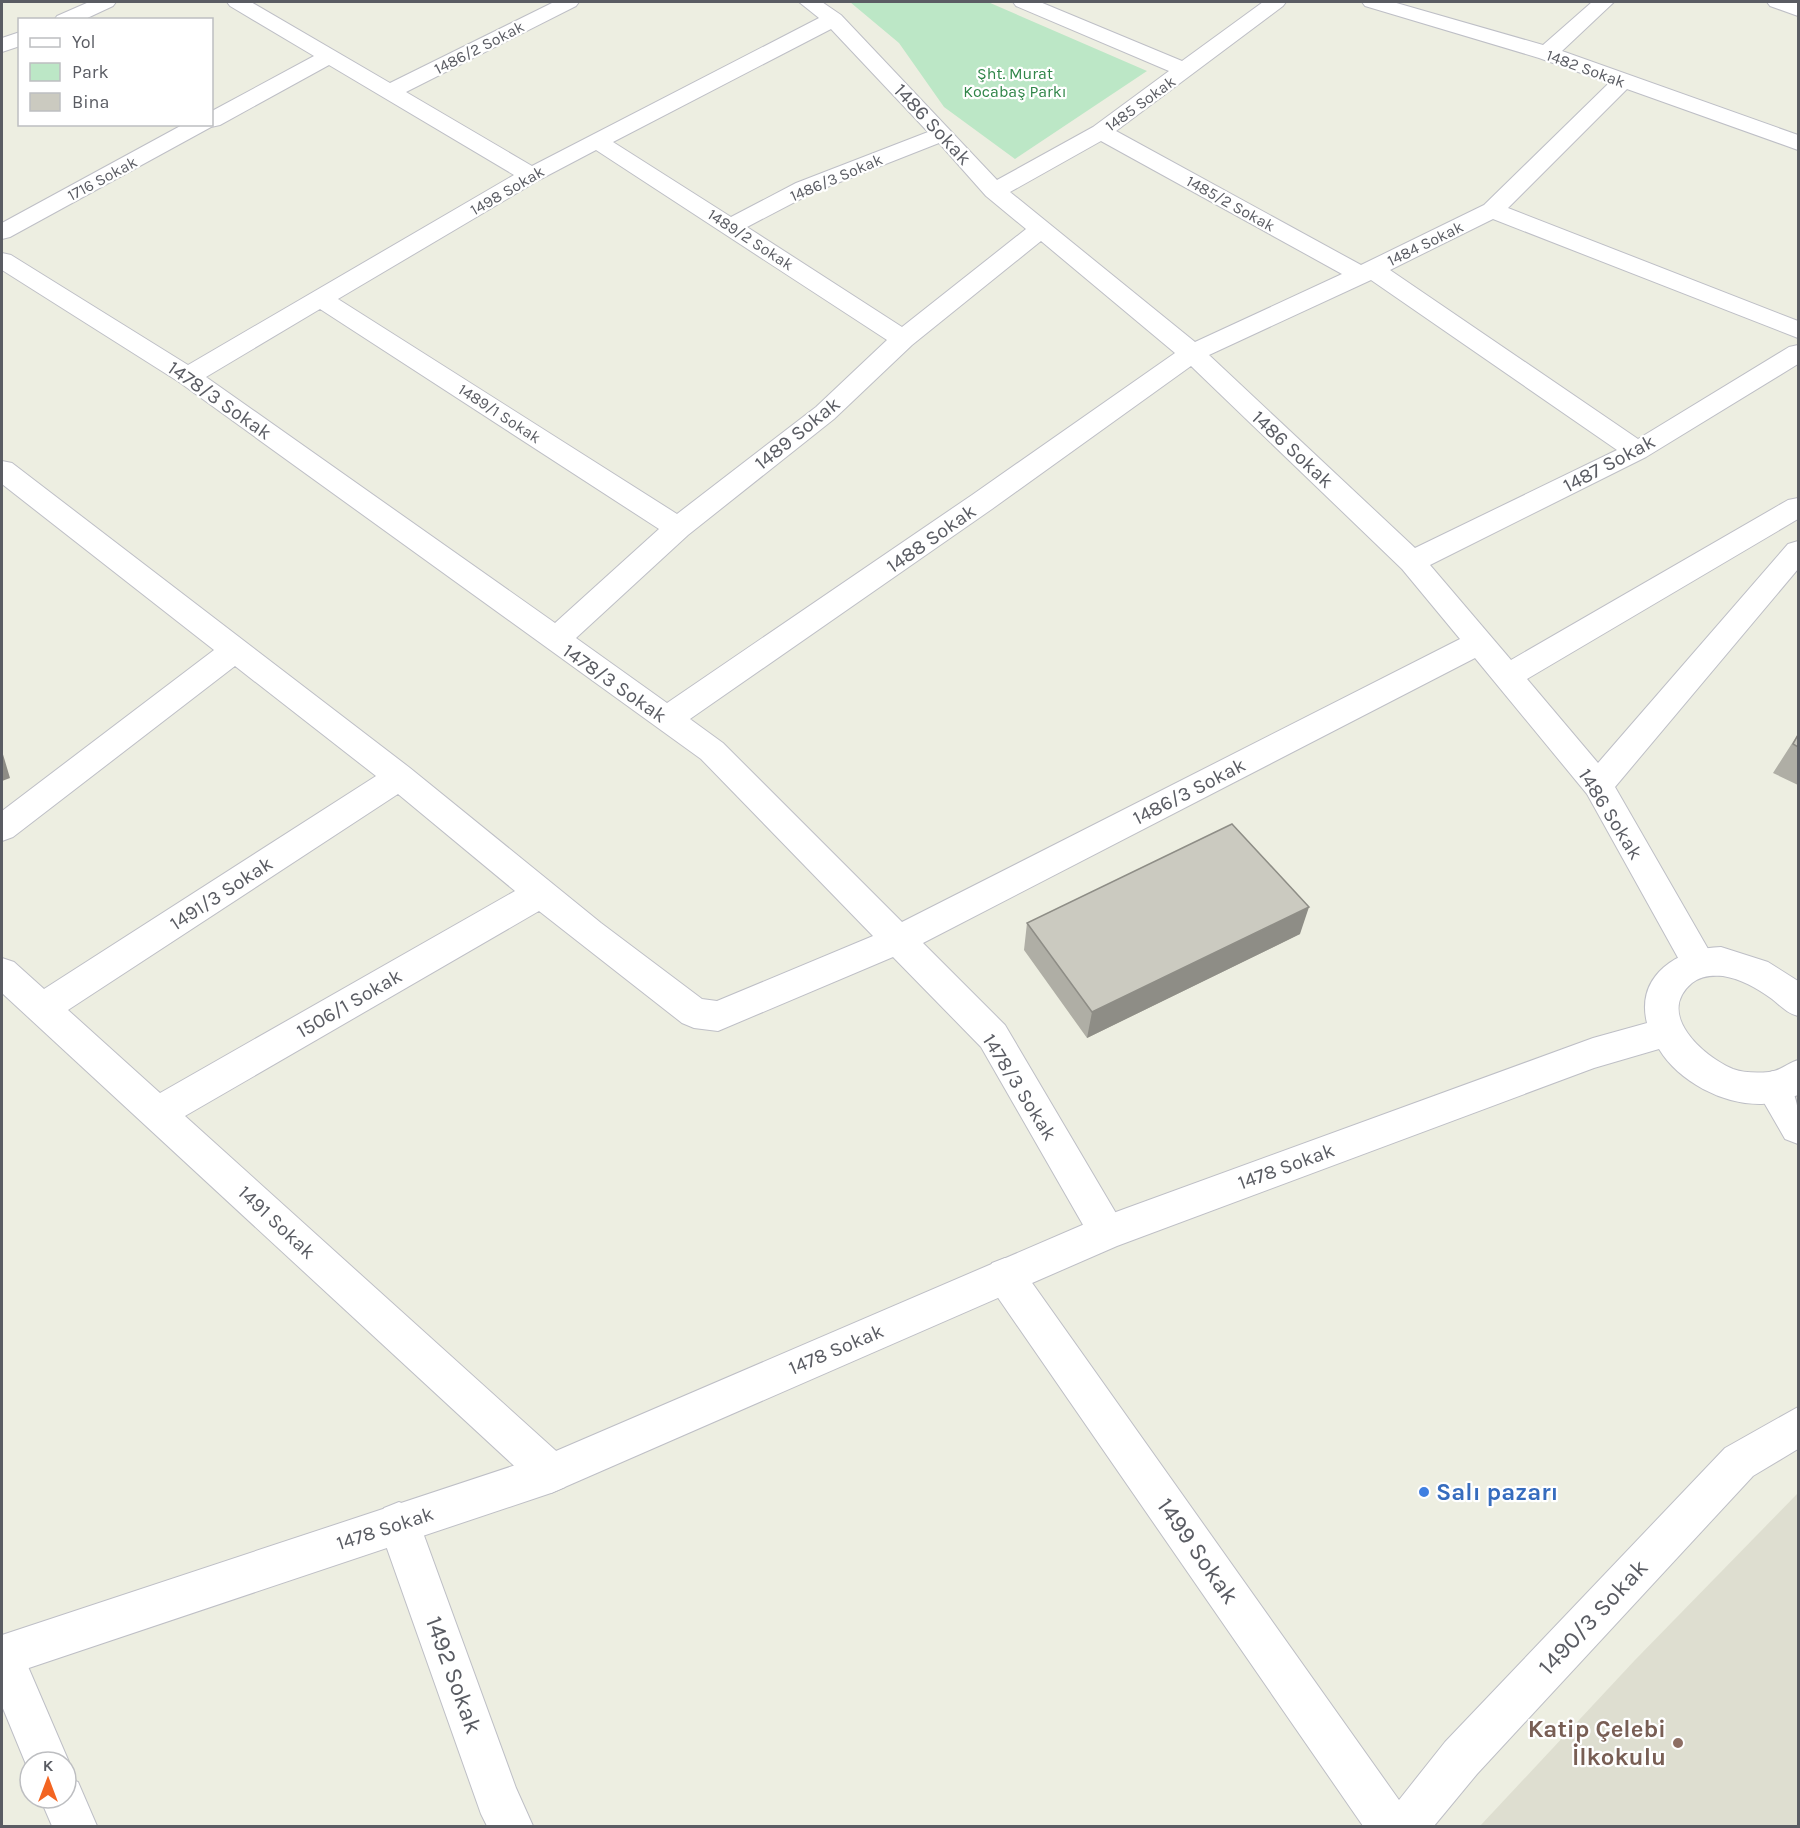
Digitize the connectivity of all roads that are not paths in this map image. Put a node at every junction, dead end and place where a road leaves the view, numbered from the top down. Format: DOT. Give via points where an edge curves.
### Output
graph roads {
  1 [pos="106,2"];
  2 [pos="237,2"];
  3 [pos="570,2"];
  4 [pos="809,2"];
  5 [pos="1023,2"];
  6 [pos="1276,2"];
  7 [pos="1372,2"];
  8 [pos="1604,2"];
  9 [pos="1776,2"];
  10 [pos="1798,10"];
  11 [pos="69,18"];
  12 [pos="834,19"];
  13 [pos="18,39"];
  14 [pos="2,46"];
  15 [pos="321,52"];
  16 [pos="1547,53"];
  17 [pos="1184,70"];
  18 [pos="1622,82"];
  19 [pos="389,92"];
  20 [pos="213,101"];
  21 [pos="213,119"];
  22 [pos="163,126"];
  23 [pos="198,126"];
  24 [pos="1101,132"];
  25 [pos="944,134"];
  26 [pos="597,141"];
  27 [pos="1798,142"];
  28 [pos="531,174"];
  29 [pos="994,191"];
  30 [pos="1492,210"];
  31 [pos="2,212"];
  32 [pos="731,226"];
  33 [pos="1040,230"];
  34 [pos="2,232"];
  35 [pos="2,260"];
  36 [pos="1367,272"];
  37 [pos="321,299"];
  38 [pos="1798,330"];
  39 [pos="903,339"];
  40 [pos="1798,352"];
  41 [pos="1192,353"];
  42 [pos="188,376"];
  43 [pos="1637,451"];
  44 [pos="2,470"];
  45 [pos="1798,507"];
  46 [pos="678,528"];
  47 [pos="1798,551"];
  48 [pos="1412,562"];
  49 [pos="555,640"];
  50 [pos="1480,642"];
  51 [pos="235,650"];
  52 [pos="1508,676"];
  53 [pos="667,719"];
  54 [pos="399,777"];
  55 [pos="1598,785"];
  56 [pos="2,828"];
  57 [pos="541,893"];
  58 [pos="898,940"];
  59 [pos="1699,964"];
  60 [pos="2,972"];
  61 [pos="1798,1002"];
  62 [pos="42,1009"];
  63 [pos="1667,1032"];
  64 [pos="1786,1081"];
  65 [pos="158,1113"];
  66 [pos="1798,1128"];
  67 [pos="1107,1232"];
  68 [pos="1005,1276"];
  69 [pos="1798,1427"];
  70 [pos="551,1473"];
  71 [pos="399,1523"];
  72 [pos="2,1656"];
  73 [pos="42,1750"];
  74 [pos="67,1810"];
  75 [pos="75,1827"];
  76 [pos="511,1827"];
  77 [pos="1390,1827"];
  78 [pos="1406,1827"];
  1 -- 11 [label="street"];
  2 -- 15 [label="street"];
  3 -- 19 [label="street, 1486/2 Sokak"];
  4 -- 12 [label="street, 1486 Sokak"];
  5 -- 17 [label="street"];
  6 -- 17 [label="street, 1485 Sokak"];
  7 -- 16 [label="street, 1482 Sokak"];
  8 -- 16 [label="street"];
  9 -- 10 [label="street"];
  12 -- 25 [label="street, 1486 Sokak"];
  12 -- 26 [label="street, 1498 Sokak"];
  13 -- 14 [label="street"];
  15 -- 19 [label="street"];
  15 -- 20 [label="street"];
  15 -- 21 [label="street"];
  16 -- 18 [label="street, 1482 Sokak"];
  17 -- 24 [label="street, 1485 Sokak"];
  18 -- 27 [label="street, 1482 Sokak"];
  18 -- 30 [label="street, 1484 Sokak"];
  19 -- 28 [label="street"];
  22 -- 31 [label="street, 1716 Sokak"];
  23 -- 34 [label="street, 1716 Sokak"];
  24 -- 29 [label="street, 1485 Sokak"];
  24 -- 36 [label="street, 1485/2 Sokak"];
  25 -- 29 [label="street, 1486 Sokak"];
  25 -- 32 [label="street, 1486/3 Sokak" via="804,188"];
  26 -- 28 [label="street, 1498 Sokak"];
  26 -- 32 [label="street, 1489/2 Sokak"];
  28 -- 37 [label="street, 1498 Sokak"];
  29 -- 33 [label="street, 1486 Sokak"];
  30 -- 36 [label="street, 1484 Sokak"];
  30 -- 38 [label="street"];
  32 -- 39 [label="street, 1489/2 Sokak"];
  33 -- 39 [label="street, 1489 Sokak"];
  33 -- 41 [label="street, 1486 Sokak"];
  35 -- 42 [label="street, 1478/3 Sokak"];
  36 -- 41 [label="street, 1484 Sokak"];
  36 -- 43 [label="street, 1485/2 Sokak"];
  37 -- 42 [label="street, 1498 Sokak"];
  37 -- 46 [label="street, 1489/1 Sokak"];
  39 -- 46 [label="street, 1489 Sokak" via="825,413"];
  40 -- 43 [label="street, 1487 Sokak"];
  41 -- 48 [label="street, 1486 Sokak"];
  41 -- 53 [label="street, 1488 Sokak"];
  42 -- 49 [label="street, 1478/3 Sokak"];
  43 -- 48 [label="street, 1487 Sokak"];
  44 -- 51 [label="street, 1486/3 Sokak"];
  45 -- 52 [label="street"];
  46 -- 49 [label="street, 1489 Sokak"];
  47 -- 55 [label="street"];
  48 -- 50 [label="street, 1486 Sokak"];
  49 -- 53 [label="street, 1478/3 Sokak"];
  50 -- 52 [label="street, 1486 Sokak"];
  50 -- 58 [label="street, 1486/3 Sokak"];
  51 -- 54 [label="street, 1486/3 Sokak"];
  51 -- 56 [label="street"];
  52 -- 55 [label="street, 1486 Sokak"];
  53 -- 58 [label="street, 1478/3 Sokak" via="711,751"];
  54 -- 57 [label="street, 1486/3 Sokak"];
  54 -- 62 [label="street, 1491/3 Sokak"];
  55 -- 59 [label="street, 1486 Sokak"];
  57 -- 58 [label="street, 1486/3 Sokak" via="694,1013 728,1013"];
  57 -- 65 [label="street, 1506/1 Sokak"];
  58 -- 67 [label="street, 1478/3 Sokak" via="993,1036"];
  59 -- 61 [label="street" via="1738,964 1785,987"];
  59 -- 63 [label="street" via="1674,977 1664,993 1661,1012"];
  60 -- 62 [label="street, 1491 Sokak"];
  62 -- 65 [label="street, 1491 Sokak"];
  63 -- 64 [label="street" via="1680,1053 1700,1070 1724,1082 1749,1088"];
  63 -- 67 [label="street, 1478 Sokak" via="1593,1053"];
  64 -- 66 [label="street"];
  65 -- 70 [label="street, 1491 Sokak"];
  67 -- 68 [label="street, 1478 Sokak"];
  68 -- 70 [label="street, 1478 Sokak"];
  68 -- 77 [label="street, 1499 Sokak"];
  69 -- 78 [label="street, 1490/3 Sokak" via="1739,1462 1461,1758"];
  70 -- 71 [label="street, 1478 Sokak"];
  71 -- 72 [label="street, 1478 Sokak"];
  71 -- 76 [label="street, 1492 Sokak" via="497,1798"];
  72 -- 73 [label="street"];
  74 -- 75 [label="street"];
}
